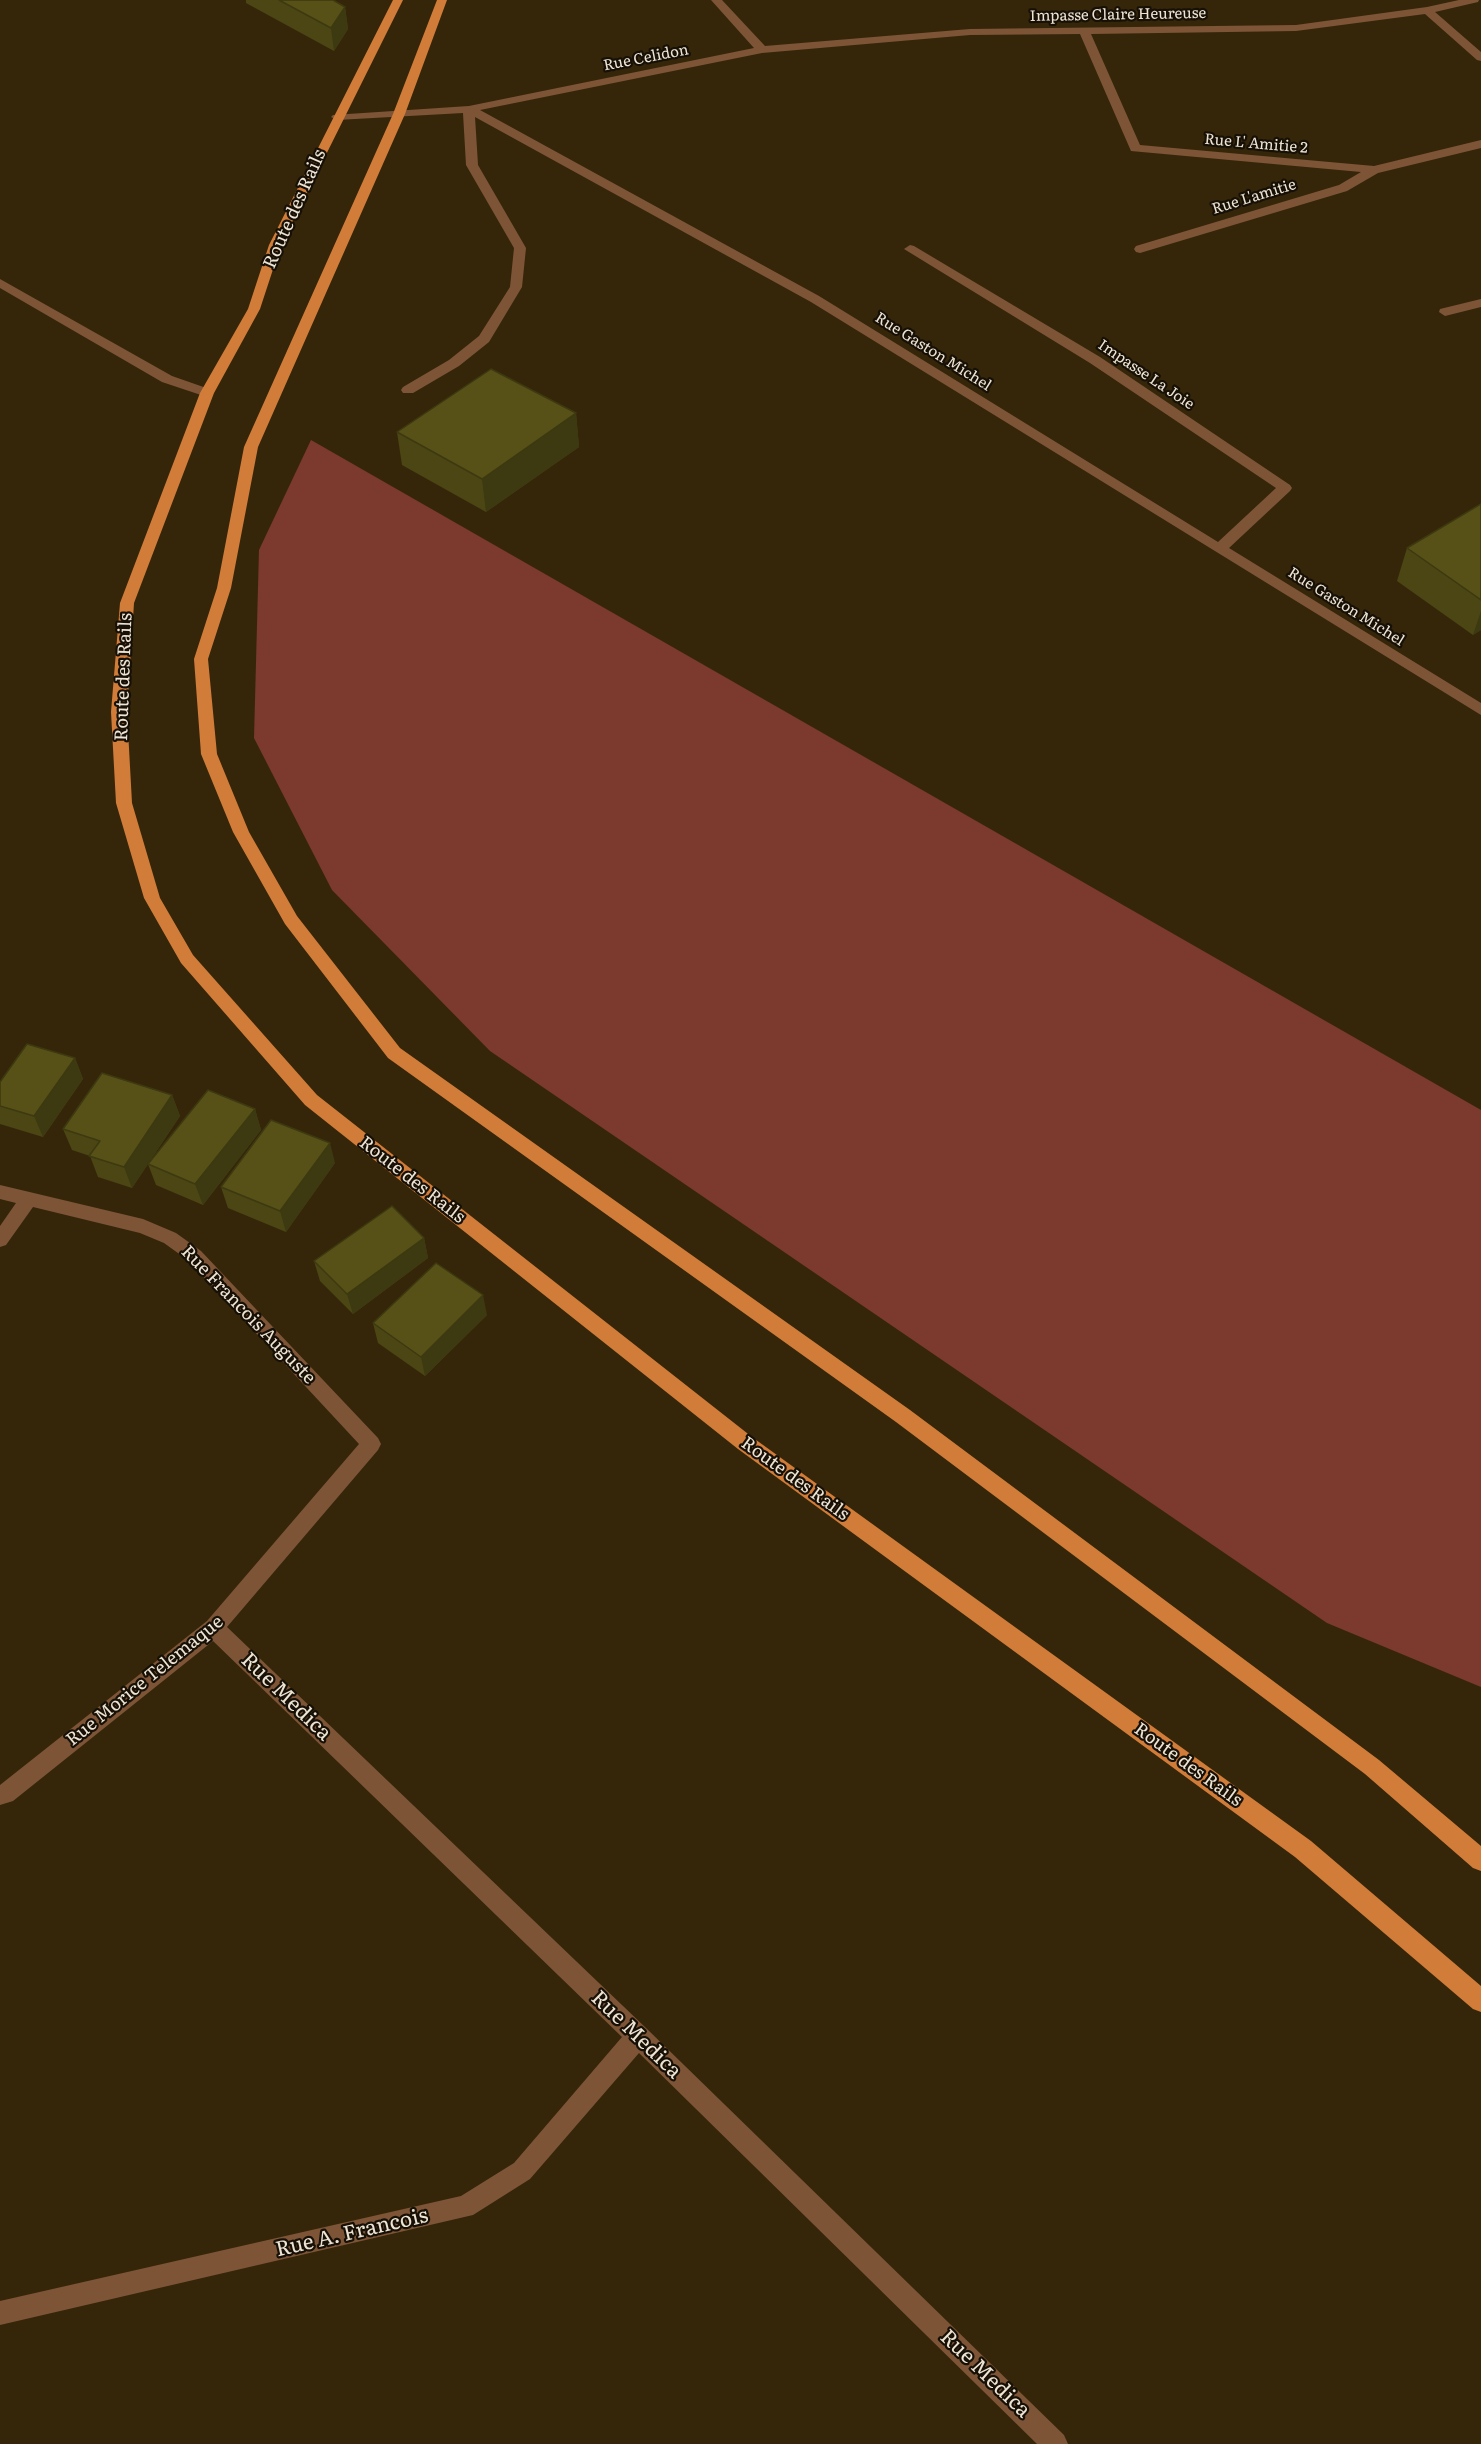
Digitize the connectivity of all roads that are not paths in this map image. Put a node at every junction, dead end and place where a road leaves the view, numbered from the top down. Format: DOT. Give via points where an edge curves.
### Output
graph roads {
  1 [pos="398,0"];
  2 [pos="442,0"];
  3 [pos="716,0"];
  4 [pos="1474,0"];
  5 [pos="1427,9"];
  6 [pos="1084,30"];
  7 [pos="762,50"];
  8 [pos="1481,58"];
  9 [pos="469,109"];
  10 [pos="399,114"];
  11 [pos="337,117"];
  12 [pos="1481,144"];
  13 [pos="1374,170"];
  14 [pos="910,249"];
  15 [pos="1140,249"];
  16 [pos="0,283"];
  17 [pos="1481,303"];
  18 [pos="1445,312"];
  19 [pos="408,390"];
  20 [pos="207,393"];
  21 [pos="1220,548"];
  22 [pos="1481,710"];
  23 [pos="0,1192"];
  24 [pos="28,1200"];
  25 [pos="0,1240"];
  26 [pos="371,1444"];
  27 [pos="214,1628"];
  28 [pos="0,1795"];
  29 [pos="1481,1860"];
  30 [pos="1481,2001"];
  31 [pos="638,2036"];
  32 [pos="0,2313"];
  33 [pos="1055,2444"];
  1 -- 11 [label="main road, Route des Rails"];
  2 -- 10 [label="main road"];
  3 -- 7 [label="street"];
  4 -- 5 [label="street, Impasse Claire Heureuse"];
  5 -- 6 [label="street, Impasse Claire Heureuse" via="1296,28"];
  5 -- 8 [label="street"];
  6 -- 7 [label="street, Impasse Claire Heureuse" via="970,32"];
  6 -- 13 [label="street, Rue L' Amitie 2" via="1135,148"];
  7 -- 9 [label="street, Rue Celidon"];
  9 -- 10 [label="street"];
  9 -- 19 [label="street" via="472,165 520,248 516,287 484,339 454,363"];
  9 -- 21 [label="street, Rue Gaston Michel" via="815,299"];
  10 -- 11 [label="street"];
  10 -- 29 [label="main road" via="251,447 224,588 201,659 209,754 241,832 291,920 394,1053 903,1416 1372,1767"];
  11 -- 20 [label="main road, Route des Rails" via="275,245 254,309"];
  12 -- 13 [label="street"];
  13 -- 15 [label="street, Rue L'amitie" via="1343,188"];
  14 -- 21 [label="street, Impasse La Joie" via="1095,360 1285,488"];
  16 -- 20 [label="street" via="167,379"];
  17 -- 18 [label="street"];
  20 -- 30 [label="main road, Route des Rails" via="127,603 119,712 124,803 152,898 186,959 311,1100 745,1443 1303,1849"];
  21 -- 22 [label="street, Rue Gaston Michel"];
  23 -- 24 [label="street, Rue Francois Auguste"];
  24 -- 25 [label="street"];
  24 -- 26 [label="street, Rue Francois Auguste" via="143,1227 170,1238 195,1256"];
  26 -- 27 [label="street, Rue Morice Telemaque"];
  27 -- 28 [label="street, Rue Morice Telemaque"];
  27 -- 31 [label="street, Rue Medica"];
  31 -- 32 [label="street, Rue A. Francois" via="522,2171 465,2207"];
  31 -- 33 [label="street, Rue Medica"];
}
